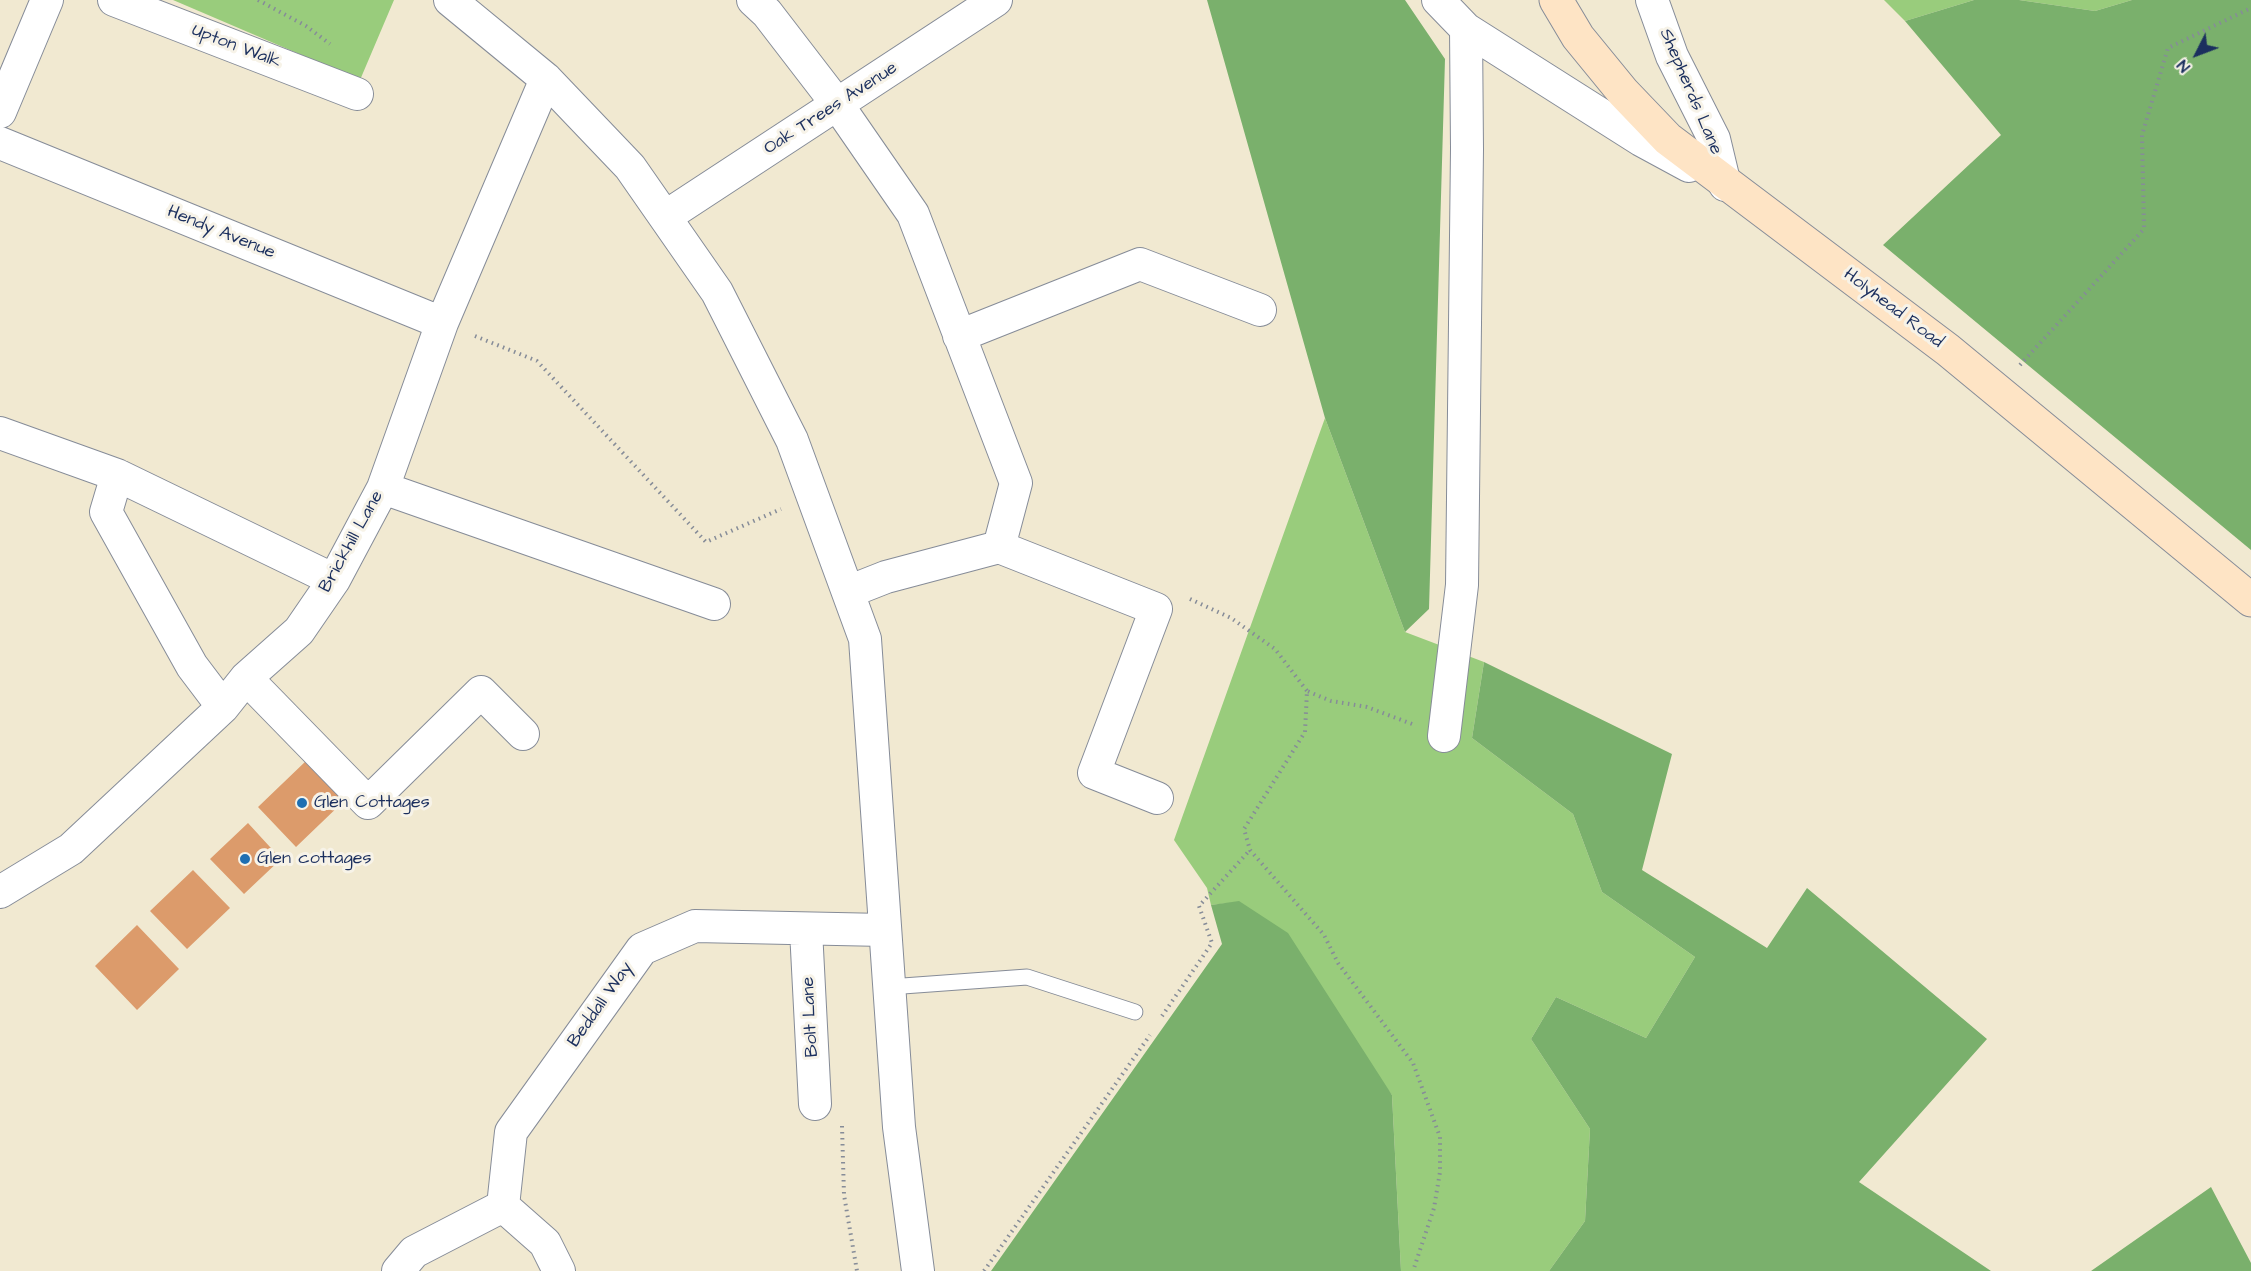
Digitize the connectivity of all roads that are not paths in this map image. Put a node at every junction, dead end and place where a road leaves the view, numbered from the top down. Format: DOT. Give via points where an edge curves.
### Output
graph roads {
  1 [pos="47,0"];
  2 [pos="114,0"];
  3 [pos="450,0"];
  4 [pos="753,0"];
  5 [pos="996,0"];
  6 [pos="1438,0"];
  7 [pos="1556,0"];
  8 [pos="1652,0"];
  9 [pos="1466,29"];
  10 [pos="546,79"];
  11 [pos="357,94"];
  12 [pos="837,104"];
  13 [pos="0,112"];
  14 [pos="0,142"];
  15 [pos="1725,184"];
  16 [pos="665,217"];
  17 [pos="1260,310"];
  18 [pos="442,323"];
  19 [pos="960,336"];
  20 [pos="0,433"];
  21 [pos="117,475"];
  22 [pos="383,488"];
  23 [pos="999,547"];
  24 [pos="334,580"];
  25 [pos="848,592"];
  26 [pos="2251,600"];
  27 [pos="714,604"];
  28 [pos="246,678"];
  29 [pos="223,707"];
  30 [pos="523,734"];
  31 [pos="1444,736"];
  32 [pos="1157,798"];
  33 [pos="0,892"];
  34 [pos="806,930"];
  35 [pos="884,930"];
  36 [pos="889,987"];
  37 [pos="1135,1012"];
  38 [pos="815,1104"];
  39 [pos="503,1206"];
  40 [pos="398,1271"];
  41 [pos="559,1271"];
  42 [pos="918,1271"];
  1 -- 13 [label="street"];
  2 -- 11 [label="street, Upton Walk"];
  3 -- 10 [label="street"];
  4 -- 12 [label="street"];
  5 -- 12 [label="street, Oak Trees Avenue"];
  6 -- 9 [label="street"];
  7 -- 15 [label="main road, Holyhead Road" via="1578,37 1623,92 1668,139"];
  8 -- 15 [label="street, Shepherds Lane" via="1672,56 1714,139"];
  9 -- 15 [label="street" via="1641,140"];
  9 -- 31 [label="street" via="1462,585"];
  10 -- 16 [label="street" via="630,167"];
  10 -- 18 [label="street, Brickhill Lane"];
  12 -- 16 [label="street, Oak Trees Avenue"];
  12 -- 19 [label="street" via="914,214"];
  14 -- 18 [label="street, Hendy Avenue"];
  15 -- 26 [label="main road, Holyhead Road" via="1997,390"];
  16 -- 25 [label="street" via="717,292 792,440"];
  17 -- 19 [label="street" via="1140,264"];
  18 -- 22 [label="street, Brickhill Lane"];
  19 -- 23 [label="street" via="1016,483"];
  20 -- 21 [label="street"];
  21 -- 24 [label="street"];
  21 -- 29 [label="street" via="106,512 192,666"];
  22 -- 24 [label="street, Brickhill Lane"];
  22 -- 27 [label="street"];
  23 -- 25 [label="street" via="886,577"];
  23 -- 32 [label="street" via="1156,609 1094,773"];
  24 -- 28 [label="street, Brickhill Lane" via="299,631"];
  25 -- 35 [label="street" via="865,639"];
  28 -- 29 [label="street, Brickhill Lane"];
  28 -- 30 [label="street" via="368,803 481,692"];
  29 -- 33 [label="street, Brickhill Lane" via="71,849"];
  34 -- 35 [label="street, Beddall Way"];
  34 -- 38 [label="street, Bolt Lane"];
  34 -- 39 [label="street, Beddall Way" via="695,926 642,949 511,1132"];
  35 -- 36 [label="street"];
  36 -- 37 [label="lane" via="1027,977"];
  36 -- 42 [label="street" via="899,1126"];
  39 -- 40 [label="street" via="414,1252"];
  39 -- 41 [label="street" via="545,1244"];
}
